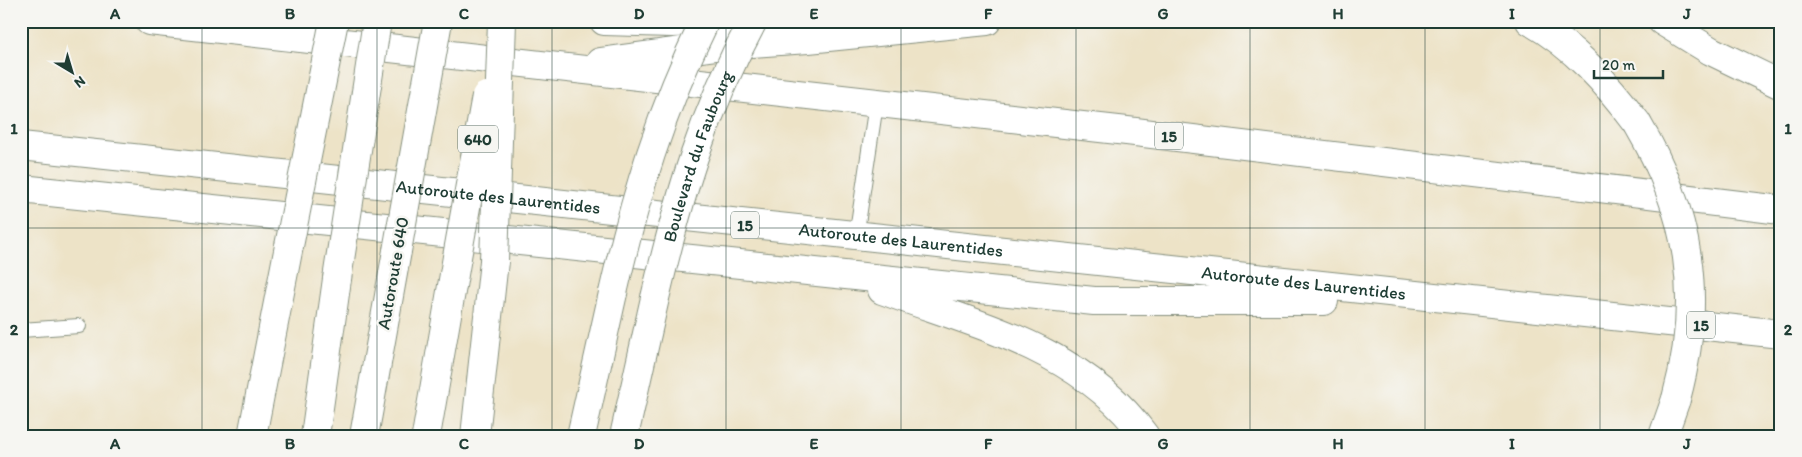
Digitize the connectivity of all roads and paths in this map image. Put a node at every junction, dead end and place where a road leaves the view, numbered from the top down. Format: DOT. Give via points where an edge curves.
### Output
graph roads {
  1 [pos="150,21"];
  2 [pos="334,21"];
  3 [pos="378,21"];
  4 [pos="438,21"];
  5 [pos="500,21"];
  6 [pos="604,21"];
  7 [pos="705,21"];
  8 [pos="724,21"];
  9 [pos="753,21"];
  10 [pos="987,21"];
  11 [pos="1530,21"];
  12 [pos="1662,21"];
  13 [pos="557,68"];
  14 [pos="1781,85"];
  15 [pos="876,104"];
  16 [pos="21,146"];
  17 [pos="21,189"];
  18 [pos="1781,210"];
  19 [pos="856,237"];
  20 [pos="843,276"];
  21 [pos="1470,301"];
  22 [pos="79,326"];
  23 [pos="21,330"];
  24 [pos="1781,334"];
  25 [pos="252,436"];
  26 [pos="315,436"];
  27 [pos="364,436"];
  28 [pos="426,436"];
  29 [pos="475,436"];
  30 [pos="581,436"];
  31 [pos="624,436"];
  32 [pos="1145,436"];
  33 [pos="1663,436"];
  1 -- 13 [label="main road, 15"];
  2 -- 25 [label="main road, bridge"];
  3 -- 26 [label="main road, bridge"];
  4 -- 27 [label="main road, Autoroute 640, bridge"];
  5 -- 28 [label="main road, 640, bridge"];
  5 -- 29 [label="main road, bridge" via="494,261"];
  6 -- 8 [label="main road"];
  7 -- 30 [label="main road, bridge" via="656,135 634,207"];
  9 -- 31 [label="main road, Boulevard du Faubourg, bridge" via="723,80 679,199"];
  10 -- 13 [label="main road" via="724,45"];
  11 -- 33 [label="main road, bridge" via="1586,63 1612,90 1637,123 1675,203 1689,268 1692,310 1690,337 1676,399"];
  12 -- 14 [label="main road" via="1711,51"];
  13 -- 15 [label="main road, 15"];
  15 -- 18 [label="main road, 15" via="1137,132"];
  15 -- 19 [label="lane"];
  16 -- 19 [label="main road, Autoroute des Laurentides / 15"];
  17 -- 20 [label="main road"];
  19 -- 21 [label="main road, Autoroute des Laurentides / 15"];
  20 -- 21 [label="main road" via="1094,301"];
  20 -- 32 [label="main road" via="1009,336 1055,357 1098,384 1124,409"];
  21 -- 24 [label="main road, Autoroute des Laurentides / 15"];
  22 -- 23 [label="lane"];
}
